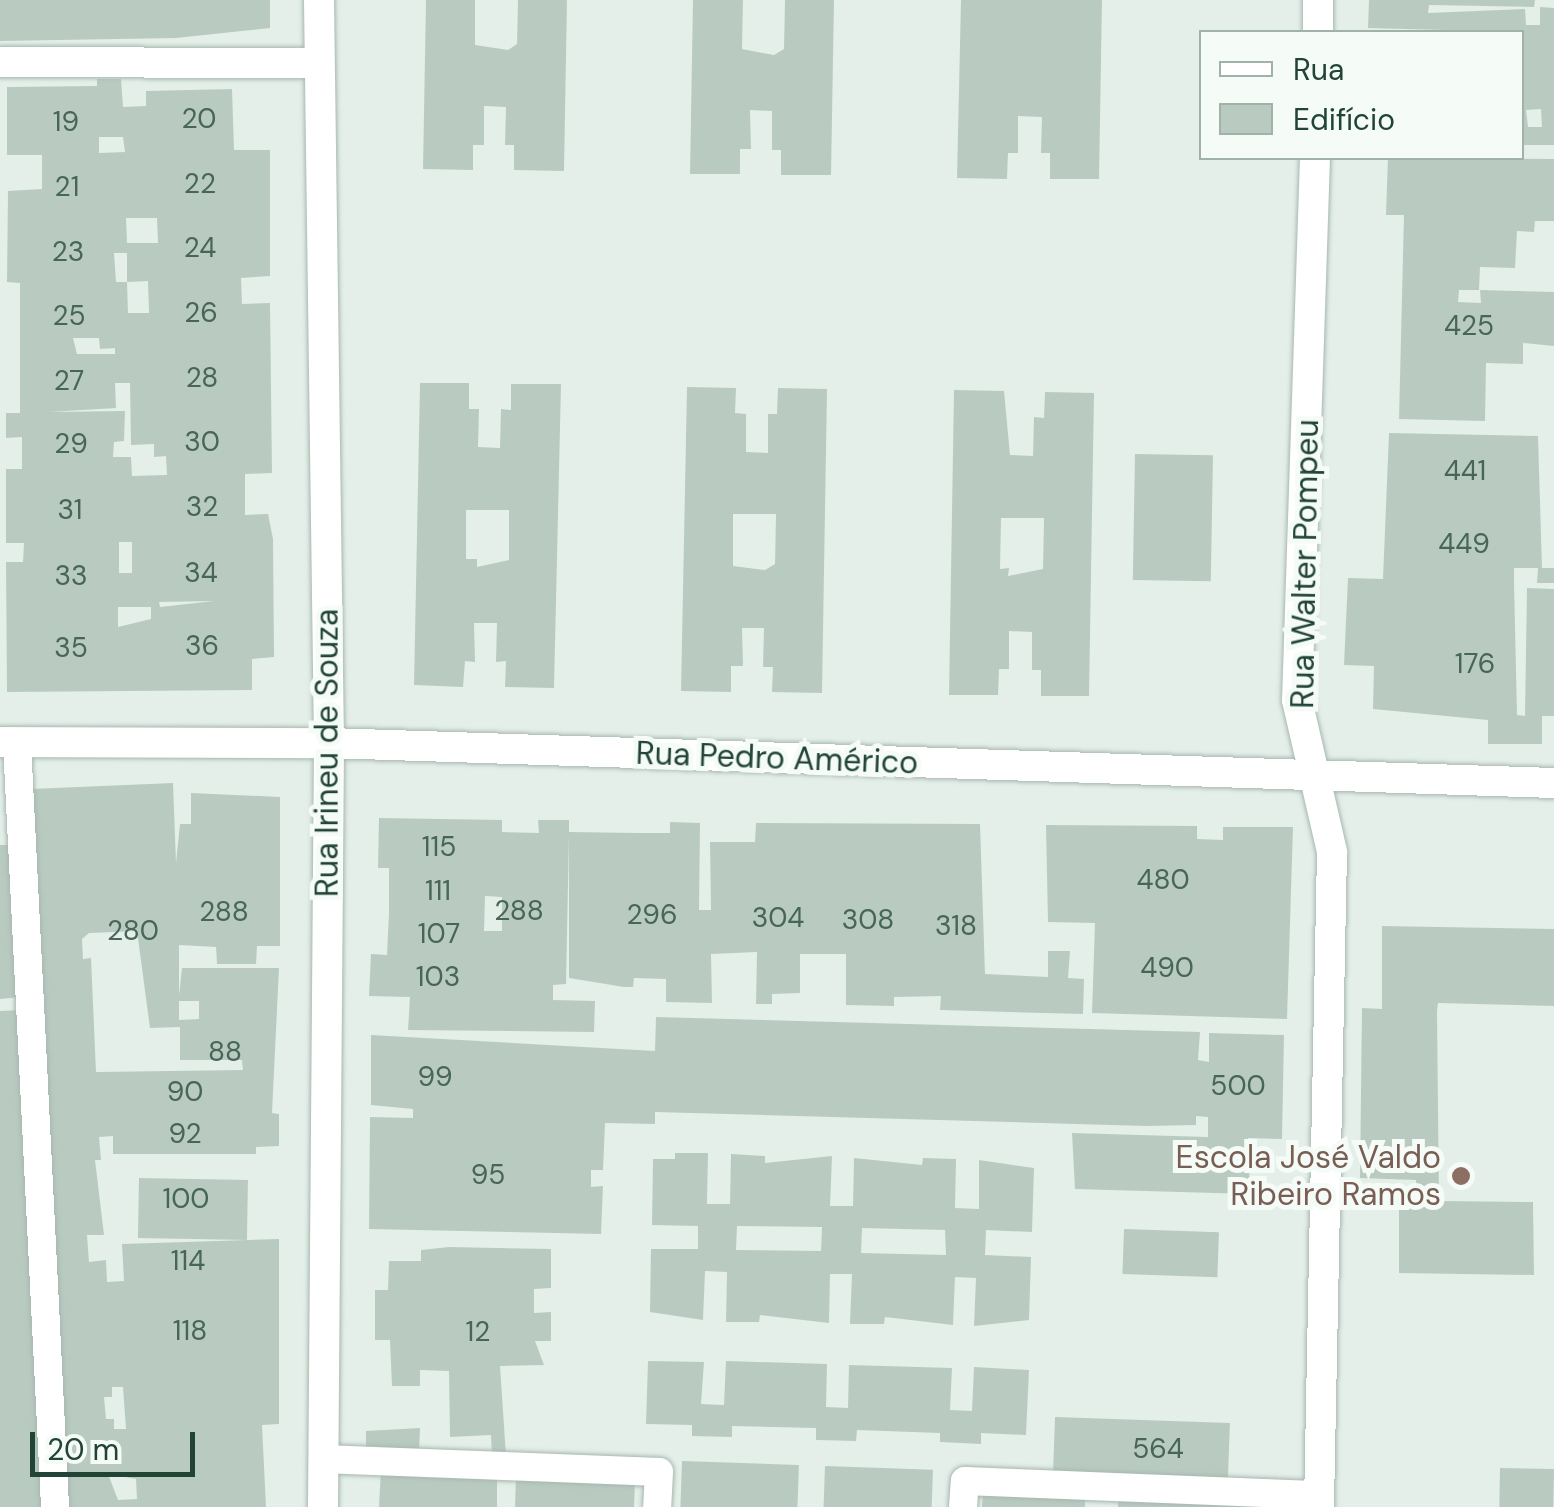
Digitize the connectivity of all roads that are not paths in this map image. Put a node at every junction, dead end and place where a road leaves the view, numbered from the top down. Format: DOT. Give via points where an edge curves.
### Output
graph roads {
  1 [pos="318,0"];
  2 [pos="1318,0"];
  3 [pos="1318,30"];
  4 [pos="0,62"];
  5 [pos="317,63"];
  6 [pos="1315,160"];
  7 [pos="8,742"];
  8 [pos="329,743"];
  9 [pos="1315,776"];
  10 [pos="1554,783"];
  11 [pos="323,1459"];
  12 [pos="1319,1501"];
  13 [pos="54,1507"];
  14 [pos="323,1507"];
  15 [pos="658,1507"];
  16 [pos="963,1507"];
  1 -- 5 [label="street, Rua Irineu de Souza"];
  2 -- 3 [label="street"];
  4 -- 5 [label="street"];
  5 -- 8 [label="street, Rua Irineu de Souza"];
  6 -- 9 [label="street, Rua Walter Pompeu" via="1297,700"];
  7 -- 8 [label="street, Rua Pedro Américo"];
  7 -- 13 [label="lane"];
  8 -- 9 [label="street, Rua Pedro Américo"];
  8 -- 11 [label="street, Rua Irineu de Souza"];
  9 -- 10 [label="street, Rua Pedro Américo"];
  9 -- 12 [label="street, Rua Walter Pompeu" via="1332,852"];
  11 -- 14 [label="street, Rua Irineu de Souza"];
  11 -- 15 [label="lane" via="658,1472"];
  12 -- 16 [label="lane" via="965,1481"];
}
